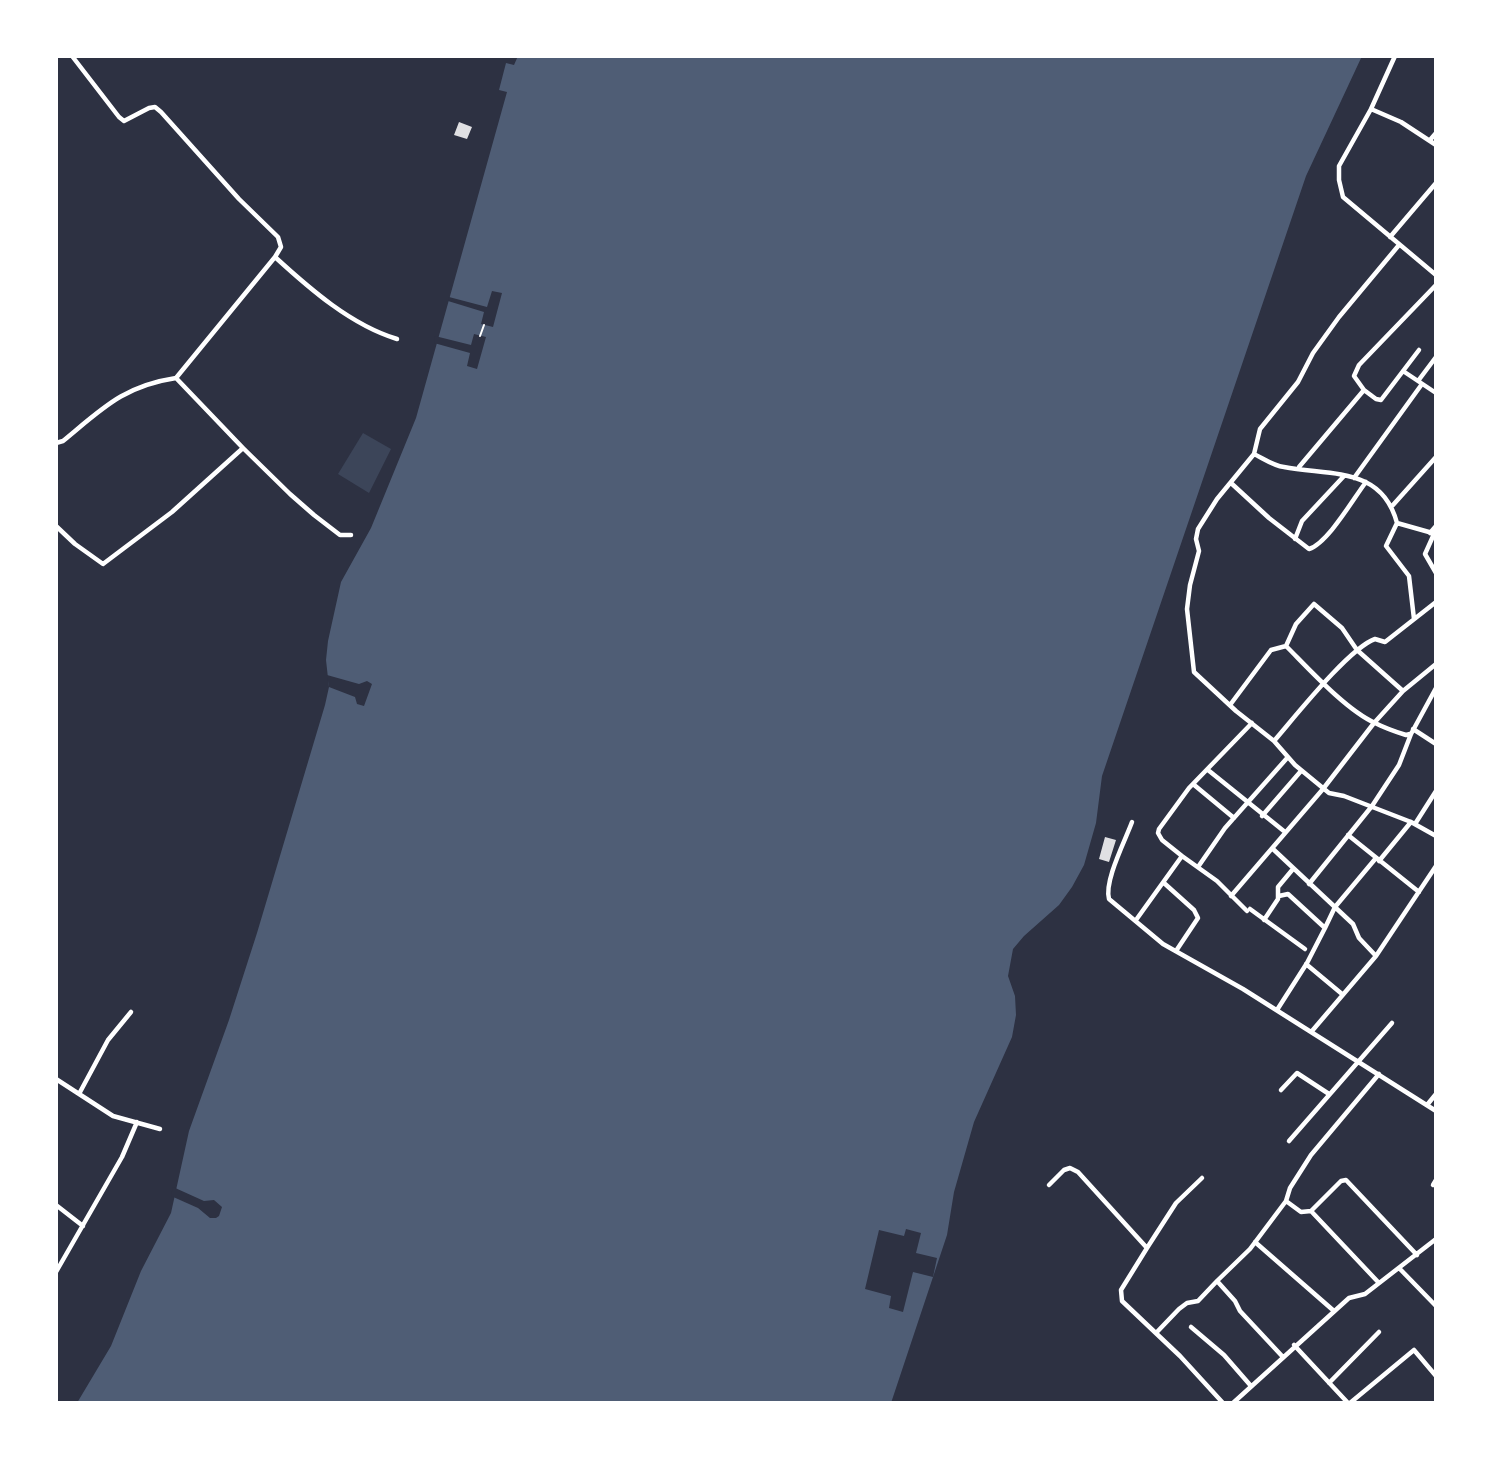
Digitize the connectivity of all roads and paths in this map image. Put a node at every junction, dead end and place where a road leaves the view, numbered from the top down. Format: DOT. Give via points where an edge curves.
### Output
graph roads {
  1 [pos="72,56"];
  2 [pos="1395,56"];
  3 [pos="1371,109"];
  4 [pos="1436,133"];
  5 [pos="1430,140"];
  6 [pos="1436,145"];
  7 [pos="1436,183"];
  8 [pos="1390,237"];
  9 [pos="1399,245"];
  10 [pos="275,257"];
  11 [pos="1436,274"];
  12 [pos="1436,285"];
  13 [pos="484,325"];
  14 [pos="480,336"];
  15 [pos="397,339"];
  16 [pos="1419,350"];
  17 [pos="1436,358"];
  18 [pos="1403,371"];
  19 [pos="176,378"];
  20 [pos="1420,382"];
  21 [pos="1364,390"];
  22 [pos="1436,393"];
  23 [pos="56,443"];
  24 [pos="243,447"];
  25 [pos="1254,454"];
  26 [pos="1436,457"];
  27 [pos="1299,468"];
  28 [pos="1344,475"];
  29 [pos="1354,478"];
  30 [pos="1366,482"];
  31 [pos="1231,483"];
  32 [pos="1393,505"];
  33 [pos="1398,523"];
  34 [pos="56,526"];
  35 [pos="1436,526"];
  36 [pos="1433,534"];
  37 [pos="351,535"];
  38 [pos="1295,539"];
  39 [pos="1436,573"];
  40 [pos="1436,602"];
  41 [pos="1414,619"];
  42 [pos="1286,646"];
  43 [pos="1357,650"];
  44 [pos="1436,664"];
  45 [pos="1324,684"];
  46 [pos="1436,688"];
  47 [pos="1403,691"];
  48 [pos="1230,705"];
  49 [pos="1252,723"];
  50 [pos="1374,723"];
  51 [pos="1412,731"];
  52 [pos="1274,741"];
  53 [pos="1436,744"];
  54 [pos="1288,757"];
  55 [pos="1208,769"];
  56 [pos="1301,771"];
  57 [pos="1194,784"];
  58 [pos="1324,789"];
  59 [pos="1436,791"];
  60 [pos="1248,803"];
  61 [pos="1372,806"];
  62 [pos="1262,816"];
  63 [pos="1234,818"];
  64 [pos="1132,822"];
  65 [pos="1413,823"];
  66 [pos="1284,832"];
  67 [pos="1348,835"];
  68 [pos="1436,836"];
  69 [pos="1273,849"];
  70 [pos="1182,856"];
  71 [pos="1377,859"];
  72 [pos="1436,866"];
  73 [pos="1198,867"];
  74 [pos="1293,869"];
  75 [pos="1164,883"];
  76 [pos="1309,884"];
  77 [pos="1419,892"];
  78 [pos="1231,896"];
  79 [pos="1279,896"];
  80 [pos="1335,907"];
  81 [pos="1136,920"];
  82 [pos="1264,920"];
  83 [pos="1325,928"];
  84 [pos="1305,949"];
  85 [pos="1176,951"];
  86 [pos="1376,956"];
  87 [pos="1306,964"];
  88 [pos="1342,994"];
  89 [pos="1277,1010"];
  90 [pos="131,1012"];
  91 [pos="1392,1023"];
  92 [pos="1312,1031"];
  93 [pos="1358,1060"];
  94 [pos="1379,1074"];
  95 [pos="56,1079"];
  96 [pos="1281,1090"];
  97 [pos="79,1094"];
  98 [pos="1329,1094"];
  99 [pos="1436,1094"];
  100 [pos="1427,1105"];
  101 [pos="1436,1111"];
  102 [pos="137,1122"];
  103 [pos="160,1129"];
  104 [pos="1289,1141"];
  105 [pos="1202,1178"];
  106 [pos="1049,1185"];
  107 [pos="1286,1201"];
  108 [pos="56,1205"];
  109 [pos="1311,1211"];
  110 [pos="83,1226"];
  111 [pos="1436,1239"];
  112 [pos="1255,1242"];
  113 [pos="1147,1248"];
  114 [pos="1417,1255"];
  115 [pos="1399,1268"];
  116 [pos="56,1272"];
  117 [pos="1217,1281"];
  118 [pos="1379,1283"];
  119 [pos="1436,1306"];
  120 [pos="1334,1311"];
  121 [pos="1191,1327"];
  122 [pos="1379,1332"];
  123 [pos="1156,1333"];
  124 [pos="1294,1346"];
  125 [pos="1282,1356"];
  126 [pos="1436,1376"];
  127 [pos="1329,1383"];
  128 [pos="1251,1386"];
  129 [pos="1223,1403"];
  130 [pos="1233,1403"];
  131 [pos="1349,1403"];
  1 -- 10 [label="street" via="124,121 149,107 161,112 278,237 281,247"];
  2 -- 3 [label="street"];
  3 -- 5 [label="street"];
  3 -- 8 [label="street" via="1339,166 1339,180 1343,197"];
  4 -- 5 [label="street"];
  5 -- 6 [label="street"];
  7 -- 8 [label="street"];
  8 -- 9 [label="street"];
  9 -- 11 [label="street"];
  9 -- 25 [label="street" via="1339,317 1298,382 1260,429"];
  10 -- 15 [label="street" via="305,285 373,331"];
  10 -- 19 [label="street"];
  12 -- 21 [label="street" via="1359,365 1354,376"];
  13 -- 14 [label="path"];
  16 -- 18 [label="street"];
  17 -- 20 [label="street"];
  18 -- 20 [label="street"];
  18 -- 21 [label="street" via="1381,400"];
  19 -- 23 [label="street" via="123,393"];
  19 -- 24 [label="street"];
  20 -- 22 [label="street"];
  20 -- 29 [label="street"];
  21 -- 27 [label="street"];
  24 -- 34 [label="street" via="172,512 103,564"];
  24 -- 37 [label="street" via="323,522 340,535"];
  25 -- 27 [label="street" via="1283,467"];
  25 -- 31 [label="street"];
  26 -- 32 [label="street"];
  27 -- 28 [label="street"];
  28 -- 29 [label="street"];
  28 -- 38 [label="street" via="1302,521"];
  29 -- 30 [label="street"];
  30 -- 32 [label="street"];
  30 -- 38 [label="street" via="1316,546 1309,549"];
  31 -- 38 [label="street"];
  31 -- 48 [label="street" via="1198,529 1199,551 1187,609 1194,672"];
  32 -- 33 [label="street"];
  33 -- 36 [label="street"];
  33 -- 41 [label="street" via="1387,546 1409,576"];
  35 -- 36 [label="street"];
  36 -- 39 [label="street" via="1425,554"];
  40 -- 41 [label="street"];
  41 -- 43 [label="street" via="1385,642 1375,639"];
  42 -- 43 [label="street" via="1296,624 1314,604 1342,628"];
  42 -- 45 [label="street"];
  42 -- 48 [label="street" via="1271,650"];
  43 -- 45 [label="street"];
  43 -- 47 [label="street"];
  44 -- 47 [label="street"];
  45 -- 50 [label="street"];
  45 -- 52 [label="street"];
  46 -- 51 [label="street"];
  47 -- 50 [label="street"];
  48 -- 49 [label="street"];
  49 -- 52 [label="street"];
  49 -- 55 [label="street"];
  50 -- 51 [label="street" via="1406,735"];
  50 -- 58 [label="street"];
  51 -- 53 [label="street"];
  51 -- 61 [label="street" via="1399,765"];
  52 -- 54 [label="street"];
  54 -- 56 [label="street"];
  54 -- 60 [label="street"];
  55 -- 57 [label="street"];
  55 -- 60 [label="street"];
  56 -- 58 [label="street"];
  56 -- 62 [label="street"];
  57 -- 63 [label="street"];
  57 -- 70 [label="street" via="1158,833"];
  58 -- 61 [label="street"];
  58 -- 66 [label="street"];
  59 -- 65 [label="street"];
  60 -- 62 [label="street"];
  60 -- 63 [label="street"];
  61 -- 65 [label="street"];
  61 -- 67 [label="street"];
  62 -- 66 [label="street"];
  63 -- 73 [label="street"];
  64 -- 81 [label="street" via="1107,892"];
  65 -- 68 [label="street"];
  65 -- 71 [label="street"];
  66 -- 69 [label="street"];
  67 -- 71 [label="street"];
  67 -- 76 [label="street"];
  69 -- 74 [label="street"];
  69 -- 78 [label="street"];
  70 -- 73 [label="street"];
  70 -- 75 [label="street"];
  71 -- 77 [label="street"];
  71 -- 80 [label="street"];
  72 -- 77 [label="street"];
  73 -- 78 [label="street"];
  74 -- 76 [label="street"];
  74 -- 79 [label="street" via="1278,887"];
  75 -- 81 [label="street"];
  75 -- 85 [label="street" via="1198,918"];
  76 -- 80 [label="street"];
  77 -- 86 [label="street"];
  78 -- 82 [label="street"];
  79 -- 82 [label="street"];
  79 -- 83 [label="street" via="1288,894"];
  80 -- 83 [label="street"];
  80 -- 86 [label="street"];
  81 -- 85 [label="street"];
  82 -- 84 [label="street"];
  83 -- 87 [label="street"];
  85 -- 89 [label="street"];
  86 -- 88 [label="street"];
  87 -- 88 [label="street"];
  87 -- 89 [label="street"];
  88 -- 92 [label="street"];
  89 -- 92 [label="street"];
  90 -- 97 [label="street" via="108,1040"];
  91 -- 93 [label="street"];
  92 -- 93 [label="street"];
  93 -- 94 [label="street"];
  93 -- 98 [label="street"];
  94 -- 100 [label="street"];
  94 -- 107 [label="street" via="1311,1155"];
  95 -- 97 [label="street"];
  96 -- 98 [label="street" via="1297,1073"];
  97 -- 102 [label="street" via="113,1116"];
  98 -- 104 [label="street"];
  99 -- 100 [label="street"];
  100 -- 101 [label="street"];
  102 -- 103 [label="street"];
  102 -- 110 [label="street"];
  105 -- 113 [label="street" via="1176,1203"];
  106 -- 113 [label="street" via="1064,1170 1078,1172"];
  107 -- 109 [label="street" via="1301,1212"];
  107 -- 112 [label="street"];
  108 -- 110 [label="street"];
  109 -- 114 [label="street" via="1346,1180"];
  109 -- 118 [label="street"];
  110 -- 116 [label="street"];
  111 -- 114 [label="street"];
  112 -- 117 [label="street"];
  112 -- 120 [label="street"];
  113 -- 123 [label="street" via="1121,1290 1122,1301"];
  114 -- 115 [label="street"];
  115 -- 118 [label="street"];
  115 -- 119 [label="street"];
  117 -- 123 [label="street"];
  117 -- 125 [label="street"];
  118 -- 120 [label="street"];
  120 -- 124 [label="street"];
  121 -- 128 [label="street"];
  122 -- 127 [label="street"];
  123 -- 129 [label="street"];
  124 -- 125 [label="street"];
  124 -- 127 [label="street"];
  125 -- 128 [label="street"];
  126 -- 131 [label="street" via="1414,1350"];
  127 -- 131 [label="street"];
  128 -- 130 [label="street"];
}
